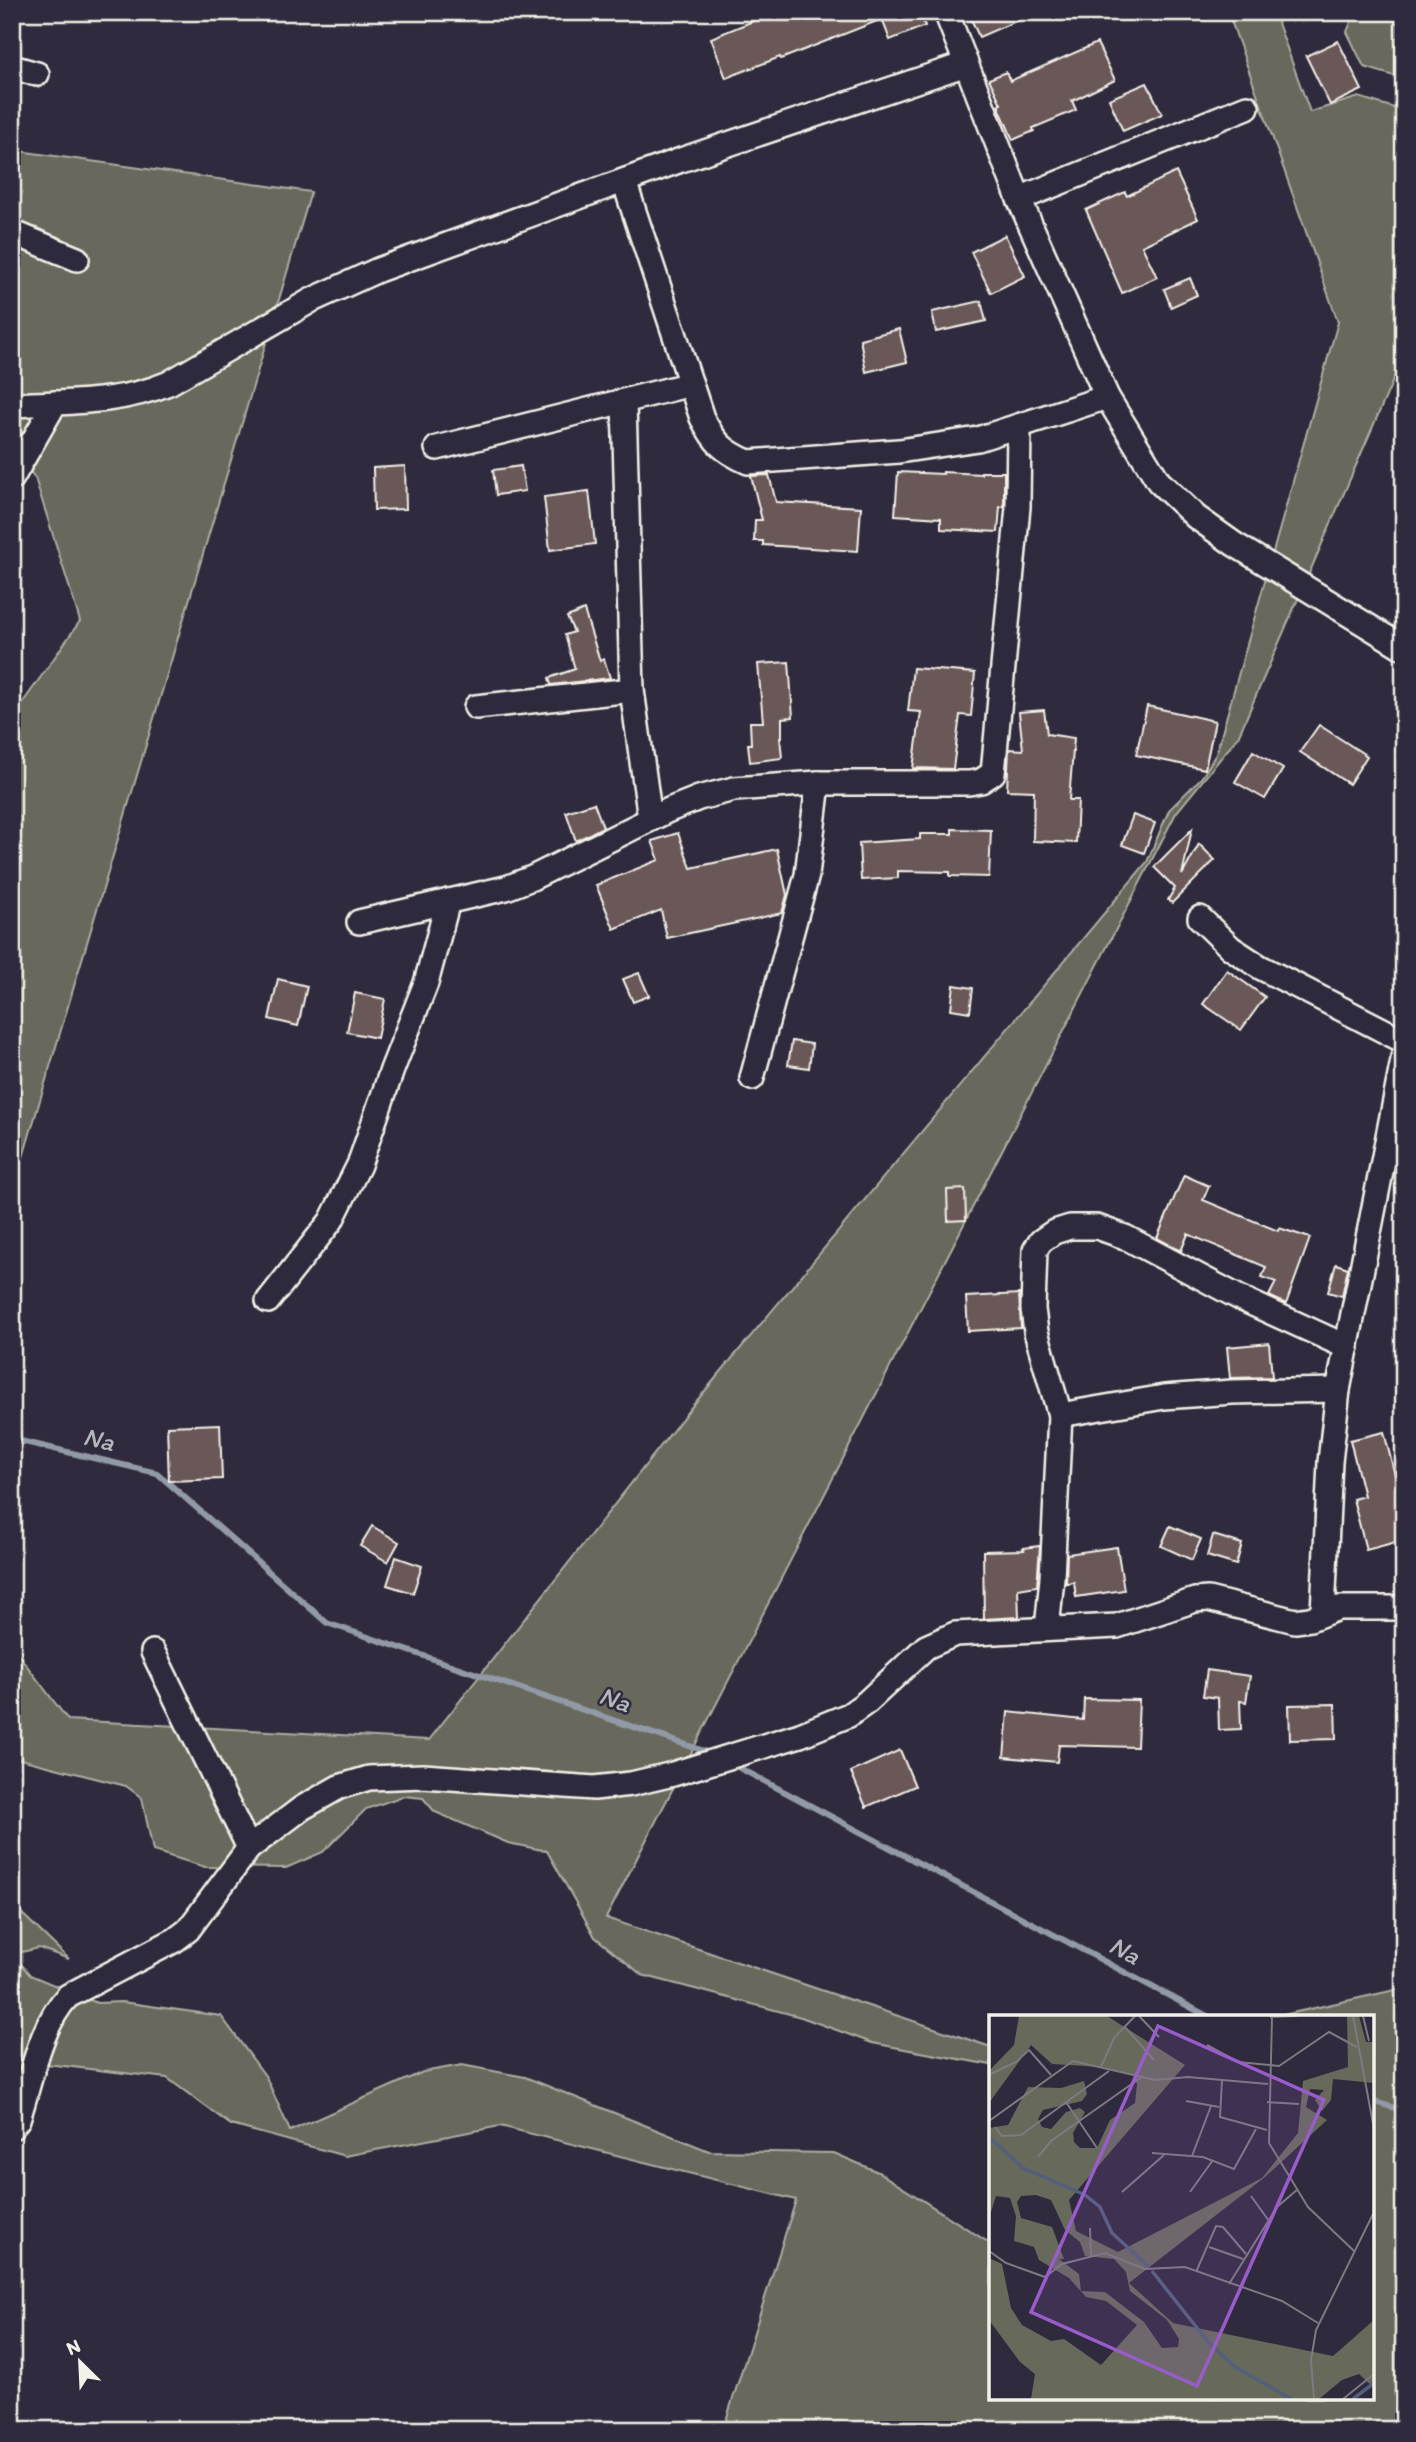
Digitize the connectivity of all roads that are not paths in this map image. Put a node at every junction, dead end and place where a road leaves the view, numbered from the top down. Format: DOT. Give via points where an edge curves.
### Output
graph roads {
  1 [pos="946,12"];
  2 [pos="966,64"];
  3 [pos="12,67"];
  4 [pos="37,74"];
  5 [pos="1247,107"];
  6 [pos="624,181"];
  7 [pos="1019,199"];
  8 [pos="12,232"];
  9 [pos="77,259"];
  10 [pos="691,384"];
  11 [pos="1107,397"];
  12 [pos="55,402"];
  13 [pos="624,402"];
  14 [pos="12,405"];
  15 [pos="1019,426"];
  16 [pos="437,448"];
  17 [pos="12,478"];
  18 [pos="1404,648"];
  19 [pos="632,690"];
  20 [pos="476,707"];
  21 [pos="818,783"];
  22 [pos="650,819"];
  23 [pos="448,901"];
  24 [pos="1200,918"];
  25 [pos="359,922"];
  26 [pos="1404,1041"];
  27 [pos="1404,1055"];
  28 [pos="752,1077"];
  29 [pos="268,1301"];
  30 [pos="1347,1347"];
  31 [pos="1338,1390"];
  32 [pos="1060,1415"];
  33 [pos="1404,1608"];
  34 [pos="1323,1613"];
  35 [pos="1047,1629"];
  36 [pos="153,1652"];
  37 [pos="249,1848"];
  38 [pos="12,2127"];
  1 -- 2 [label="street"];
  2 -- 6 [label="street"];
  2 -- 7 [label="street"];
  3 -- 4 [label="street"];
  5 -- 7 [label="street"];
  6 -- 10 [label="street"];
  6 -- 12 [label="street" via="367,275 312,300 146,393"];
  7 -- 11 [label="street"];
  8 -- 9 [label="street"];
  10 -- 13 [label="street"];
  10 -- 15 [label="street" via="712,438 728,453 748,461 899,451 978,439"];
  11 -- 15 [label="street"];
  11 -- 18 [label="street" via="1159,482 1196,517"];
  12 -- 14 [label="street"];
  12 -- 17 [label="street"];
  13 -- 16 [label="street"];
  13 -- 19 [label="street"];
  15 -- 21 [label="street" via="1018,507 993,773 969,783"];
  19 -- 20 [label="street"];
  19 -- 22 [label="street"];
  21 -- 22 [label="street" via="734,789"];
  21 -- 28 [label="street" via="807,874"];
  22 -- 23 [label="street" via="532,878"];
  23 -- 25 [label="street"];
  23 -- 29 [label="street" via="426,983 359,1165 331,1222"];
  24 -- 26 [label="street" via="1231,948 1260,967"];
  27 -- 30 [label="street"];
  30 -- 31 [label="street"];
  30 -- 32 [label="street" via="1240,1298 1125,1237 1097,1227 1070,1227 1048,1236 1035,1250 1036,1332"];
  31 -- 32 [label="street" via="1164,1397"];
  31 -- 34 [label="street"];
  32 -- 35 [label="street"];
  33 -- 34 [label="street" via="1338,1608"];
  34 -- 35 [label="street" via="1295,1621 1208,1598 1117,1626"];
  35 -- 37 [label="street" via="956,1633 926,1647 849,1715 673,1774 594,1788 423,1776 369,1778 339,1787 302,1808"];
  36 -- 37 [label="street"];
  37 -- 38 [label="street" via="188,1930 68,1996 55,2009"];
}
